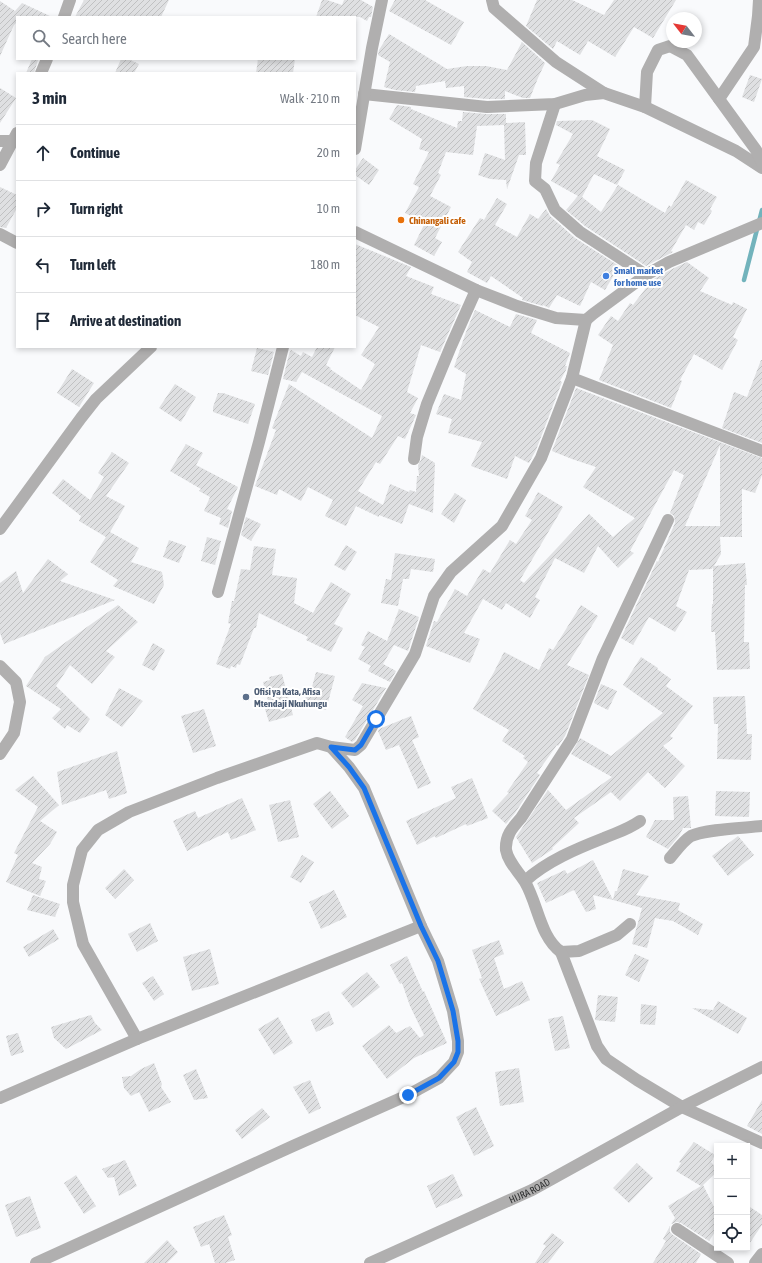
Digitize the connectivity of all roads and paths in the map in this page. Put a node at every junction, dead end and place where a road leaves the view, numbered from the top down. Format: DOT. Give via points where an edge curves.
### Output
graph roads {
  1 [pos="70,0"];
  2 [pos="382,0"];
  3 [pos="492,0"];
  4 [pos="759,0"];
  5 [pos="64,16"];
  6 [pos="47,60"];
  7 [pos="41,72"];
  8 [pos="604,93"];
  9 [pos="364,94"];
  10 [pos="719,99"];
  11 [pos="555,104"];
  12 [pos="645,107"];
  13 [pos="16,138"];
  14 [pos="0,141"];
  15 [pos="356,143"];
  16 [pos="762,162"];
  17 [pos="0,165"];
  18 [pos="762,168"];
  19 [pos="762,223"];
  20 [pos="356,232"];
  21 [pos="0,234"];
  22 [pos="16,242"];
  23 [pos="646,275"];
  24 [pos="476,290"];
  25 [pos="586,320"];
  26 [pos="150,348"];
  27 [pos="282,348"];
  28 [pos="572,378"];
  29 [pos="762,451"];
  30 [pos="414,459"];
  31 [pos="668,520"];
  32 [pos="0,529"];
  33 [pos="218,592"];
  34 [pos="0,666"];
  35 [pos="331,747"];
  36 [pos="0,754"];
  37 [pos="640,821"];
  38 [pos="762,826"];
  39 [pos="670,858"];
  40 [pos="525,881"];
  41 [pos="630,924"];
  42 [pos="421,926"];
  43 [pos="560,952"];
  44 [pos="137,1039"];
  45 [pos="762,1066"];
  46 [pos="1,1096"];
  47 [pos="682,1107"];
  48 [pos="762,1143"];
  49 [pos="677,1229"];
  50 [pos="762,1254"];
  51 [pos="36,1263"];
  52 [pos="370,1263"];
  53 [pos="728,1263"];
  54 [pos="755,1263"];
  1 -- 5 [label="street"];
  2 -- 9 [label="street"];
  3 -- 8 [label="street" via="494,8 556,62"];
  4 -- 10 [label="street" via="754,47"];
  6 -- 7 [label="street"];
  8 -- 11 [label="street" via="585,95"];
  8 -- 12 [label="street"];
  9 -- 11 [label="street" via="487,108"];
  9 -- 15 [label="street"];
  10 -- 12 [label="street" via="687,55 670,46 658,50 647,72"];
  10 -- 16 [label="street"];
  11 -- 23 [label="street" via="536,163 535,181 544,189 555,210 580,232"];
  12 -- 18 [label="street" via="736,151"];
  13 -- 14 [label="street"];
  13 -- 17 [label="street"];
  19 -- 23 [label="street" via="669,262"];
  20 -- 24 [label="street"];
  21 -- 22 [label="street"];
  23 -- 25 [label="street"];
  24 -- 25 [label="street" via="556,318"];
  24 -- 30 [label="street" via="427,404 417,437"];
  25 -- 28 [label="street"];
  26 -- 32 [label="street" via="96,399"];
  27 -- 33 [label="street"];
  28 -- 29 [label="street"];
  28 -- 35 [label="street" via="541,458 508,517 502,526 451,572 434,596 415,654 361,745 355,750"];
  31 -- 40 [label="street" via="602,658 572,739 507,836 506,851"];
  34 -- 36 [label="street" via="16,682 20,702 14,733"];
  35 -- 42 [label="street" via="364,788"];
  35 -- 44 [label="street" via="317,743 129,812 98,830 82,850 73,885 73,902 83,944"];
  37 -- 40 [label="street" via="628,829 544,865"];
  38 -- 39 [label="street" via="700,833 679,846"];
  40 -- 43 [label="street" via="548,940"];
  41 -- 43 [label="street" via="617,935 579,951"];
  42 -- 44 [label="street"];
  42 -- 51 [label="street" via="438,961 453,1011 458,1041 458,1052 454,1062 439,1078 408,1095"];
  43 -- 47 [label="street" via="597,1046 606,1059"];
  44 -- 46 [label="street"];
  45 -- 47 [label="street, HIJRA ROAD"];
  47 -- 48 [label="street"];
  47 -- 52 [label="street, HIJRA ROAD" via="532,1190"];
  49 -- 53 [label="street"];
  50 -- 54 [label="street"];
}
